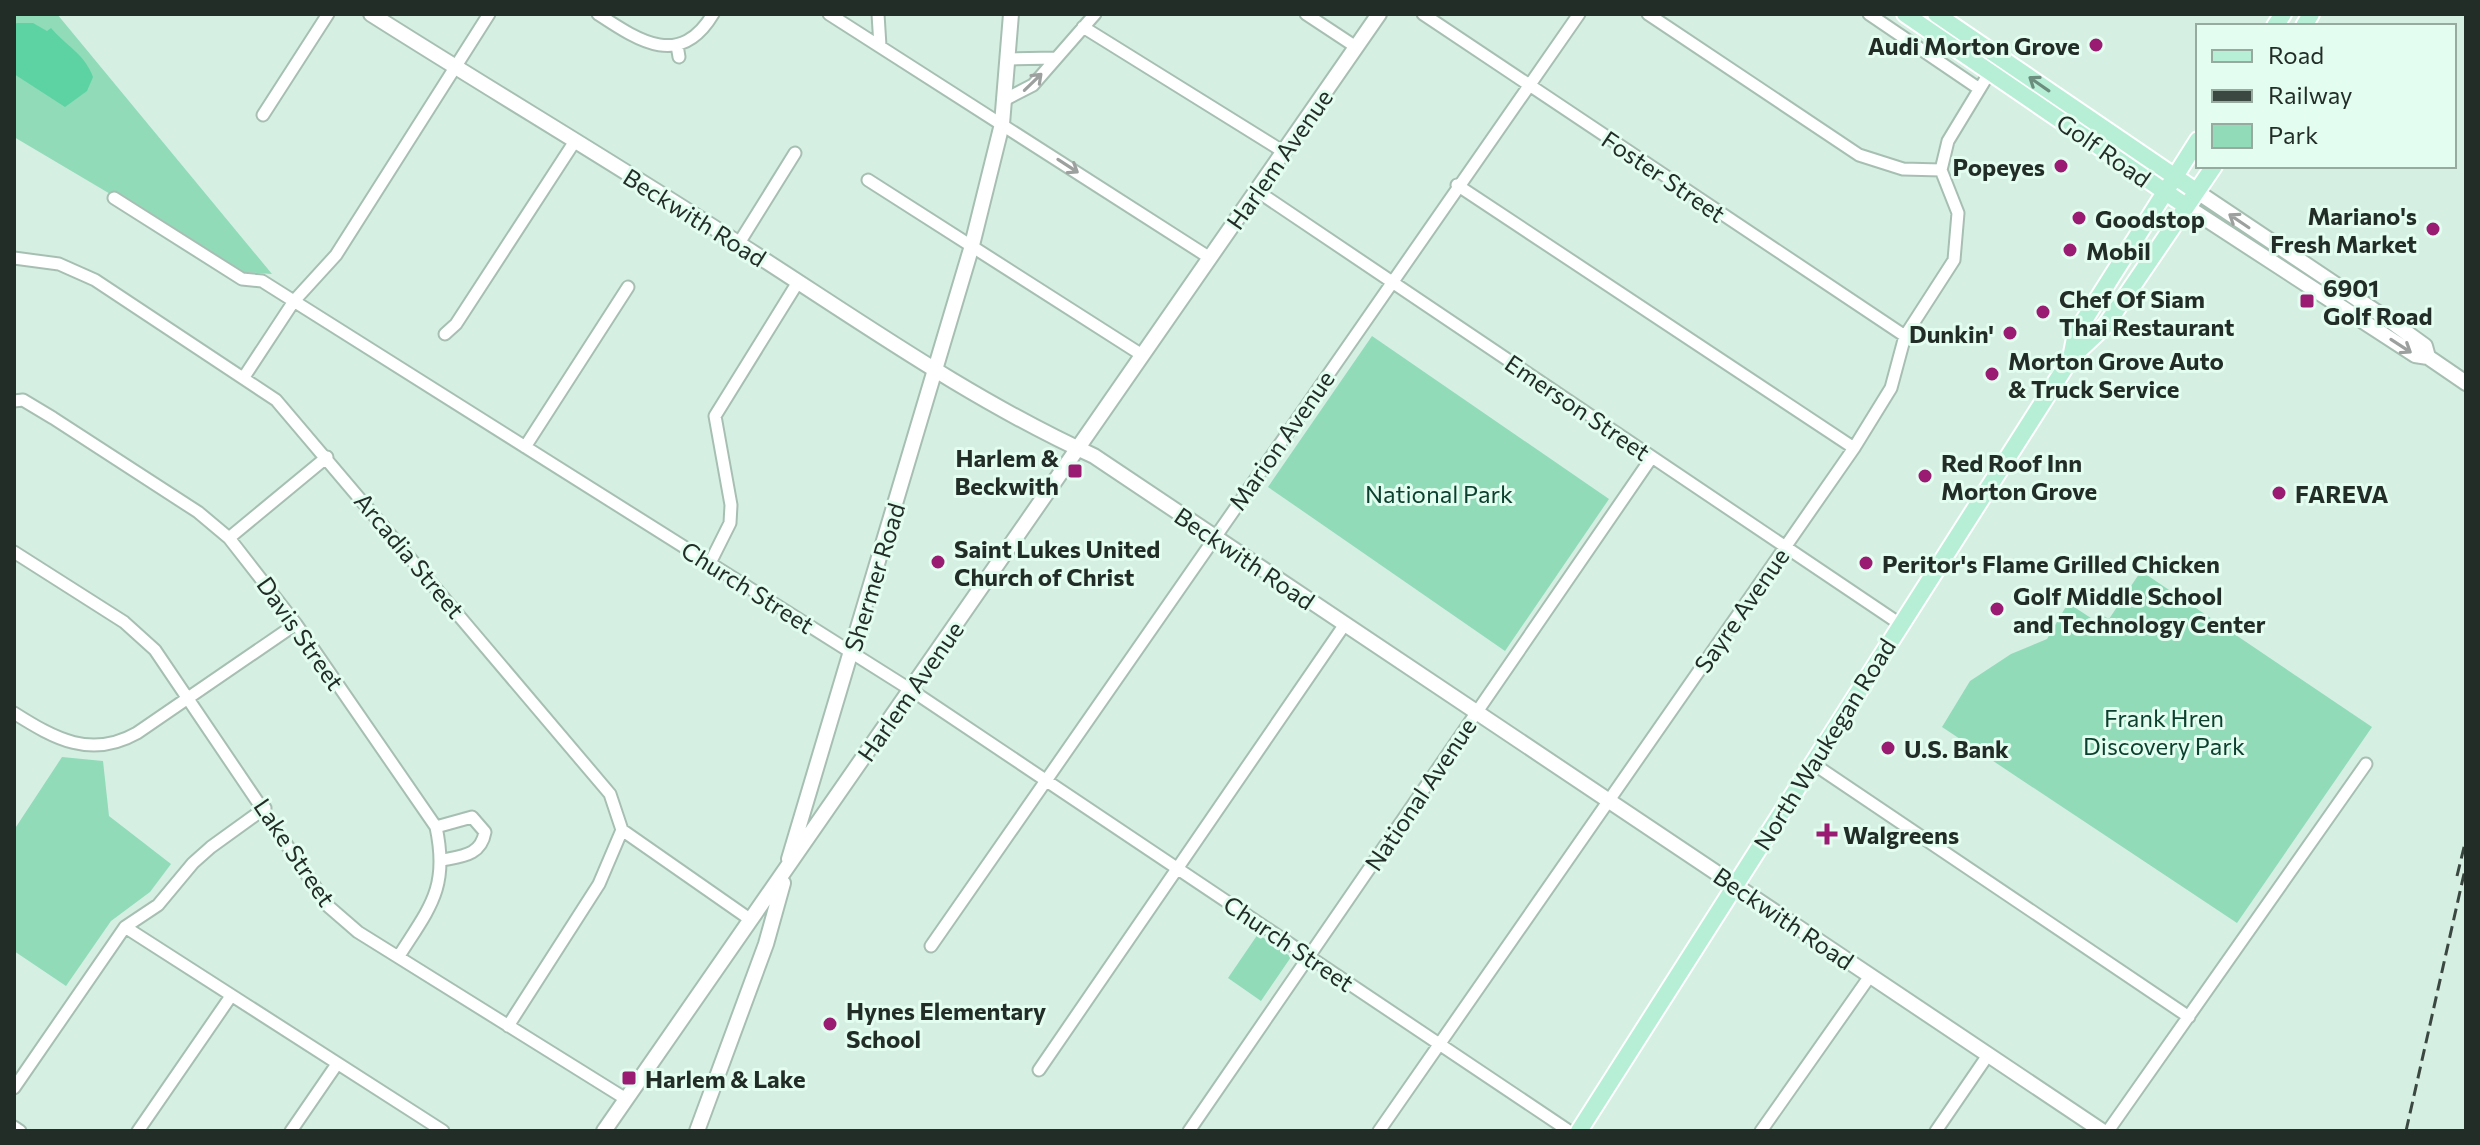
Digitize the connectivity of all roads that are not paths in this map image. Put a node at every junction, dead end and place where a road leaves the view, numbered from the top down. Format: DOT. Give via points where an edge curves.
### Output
graph roads {
  1 [pos="328,14"];
  2 [pos="371,14"];
  3 [pos="489,14"];
  4 [pos="598,14"];
  5 [pos="713,14"];
  6 [pos="829,14"];
  7 [pos="878,14"];
  8 [pos="1011,14"];
  9 [pos="1095,14"];
  10 [pos="1306,14"];
  11 [pos="1379,14"];
  12 [pos="1423,14"];
  13 [pos="1648,14"];
  14 [pos="1869,14"];
  15 [pos="1905,14"];
  16 [pos="1936,14"];
  17 [pos="1575,15"];
  18 [pos="1083,27"];
  19 [pos="880,46"];
  20 [pos="1356,47"];
  21 [pos="1055,58"];
  22 [pos="1010,59"];
  23 [pos="1995,64"];
  24 [pos="454,67"];
  25 [pos="1527,85"];
  26 [pos="1978,88"];
  27 [pos="1006,99"];
  28 [pos="263,115"];
  29 [pos="1002,124"];
  30 [pos="575,141"];
  31 [pos="2196,143"];
  32 [pos="1284,152"];
  33 [pos="795,153"];
  34 [pos="2213,168"];
  35 [pos="1941,170"];
  36 [pos="2174,176"];
  37 [pos="868,180"];
  38 [pos="1457,185"];
  39 [pos="1257,191"];
  40 [pos="2196,191"];
  41 [pos="2165,192"];
  42 [pos="114,198"];
  43 [pos="2186,206"];
  44 [pos="739,243"];
  45 [pos="971,249"];
  46 [pos="14,258"];
  47 [pos="1210,258"];
  48 [pos="1391,281"];
  49 [pos="798,282"];
  50 [pos="628,287"];
  51 [pos="294,301"];
  52 [pos="445,334"];
  53 [pos="1905,336"];
  54 [pos="1142,355"];
  55 [pos="2428,357"];
  56 [pos="2071,358"];
  57 [pos="936,372"];
  58 [pos="244,377"];
  59 [pos="2466,383"];
  60 [pos="14,401"];
  61 [pos="525,447"];
  62 [pos="1854,448"];
  63 [pos="1077,449"];
  64 [pos="327,457"];
  65 [pos="1652,457"];
  66 [pos="1214,537"];
  67 [pos="229,538"];
  68 [pos="1786,546"];
  69 [pos="14,552"];
  70 [pos="710,563"];
  71 [pos="296,624"];
  72 [pos="1345,624"];
  73 [pos="1900,624"];
  74 [pos="852,652"];
  75 [pos="911,690"];
  76 [pos="189,696"];
  77 [pos="1477,712"];
  78 [pos="14,713"];
  79 [pos="1812,763"];
  80 [pos="2366,764"];
  81 [pos="1046,780"];
  82 [pos="1609,801"];
  83 [pos="265,808"];
  84 [pos="436,827"];
  85 [pos="622,830"];
  86 [pos="443,860"];
  87 [pos="1178,869"];
  88 [pos="785,873"];
  89 [pos="1735,885"];
  90 [pos="751,920"];
  91 [pos="125,927"];
  92 [pos="931,946"];
  93 [pos="399,956"];
  94 [pos="1309,957"];
  95 [pos="1870,976"];
  96 [pos="231,996"];
  97 [pos="2189,1017"];
  98 [pos="508,1026"];
  99 [pos="1440,1044"];
  100 [pos="1988,1055"];
  101 [pos="337,1064"];
  102 [pos="1039,1070"];
  103 [pos="14,1088"];
  104 [pos="626,1099"];
  105 [pos="14,1127"];
  106 [pos="20,1131"];
  107 [pos="138,1131"];
  108 [pos="291,1131"];
  109 [pos="443,1131"];
  110 [pos="604,1131"];
  111 [pos="697,1131"];
  112 [pos="1189,1131"];
  113 [pos="1379,1131"];
  114 [pos="1569,1131"];
  115 [pos="1579,1131"];
  116 [pos="1761,1131"];
  117 [pos="1936,1131"];
  118 [pos="2105,1131"];
  1 -- 28 [label="street"];
  2 -- 24 [label="main road, Beckwith Road"];
  3 -- 24 [label="street"];
  4 -- 5 [label="street" via="641,41 678,51"];
  6 -- 19 [label="street"];
  7 -- 19 [label="street"];
  8 -- 22 [label="main road, Shermer Road"];
  9 -- 18 [label="street"];
  10 -- 20 [label="street"];
  11 -- 20 [label="main road, Harlem Avenue"];
  12 -- 25 [label="street, Foster Street"];
  13 -- 35 [label="street" via="1859,155 1903,169"];
  14 -- 26 [label="street"];
  15 -- 23 [label="main road, Golf Road"];
  16 -- 23 [label="main road, Golf Road"];
  17 -- 25 [label="street, Marion Avenue"];
  18 -- 21 [label="street"];
  18 -- 32 [label="street"];
  19 -- 29 [label="street"];
  20 -- 32 [label="main road, Harlem Avenue"];
  21 -- 22 [label="street"];
  27 -- 21 [label="street, one-way" via="1033,85"];
  22 -- 27 [label="main road, Shermer Road"];
  23 -- 26 [label="street"];
  36 -- 23 [label="main road, Golf Road, one-way"];
  23 -- 41 [label="main road, Golf Road"];
  24 -- 30 [label="main road, Beckwith Road"];
  24 -- 51 [label="street" via="336,255"];
  25 -- 38 [label="street, Marion Avenue"];
  25 -- 53 [label="street, Foster Street"];
  26 -- 35 [label="street" via="1948,141"];
  27 -- 29 [label="main road, Shermer Road"];
  29 -- 45 [label="main road, Shermer Road"];
  29 -- 47 [label="street, one-way"];
  30 -- 44 [label="main road, Beckwith Road"];
  30 -- 52 [label="street"];
  31 -- 36 [label="main road, North Waukegan Road"];
  32 -- 39 [label="main road, Harlem Avenue"];
  33 -- 44 [label="street"];
  34 -- 40 [label="main road, North Waukegan Road"];
  35 -- 53 [label="street, Sayre Avenue" via="1958,213 1954,260"];
  36 -- 40 [label="main road, Golf Road"];
  36 -- 41 [label="main road, North Waukegan Road"];
  37 -- 45 [label="street"];
  38 -- 48 [label="street, Marion Avenue"];
  38 -- 62 [label="street"];
  39 -- 47 [label="main road, Harlem Avenue"];
  39 -- 48 [label="street, Emerson Street"];
  40 -- 43 [label="main road, North Waukegan Road"];
  55 -- 40 [label="main road, Golf Road, one-way" via="2425,346 2396,325"];
  41 -- 43 [label="main road, Golf Road"];
  41 -- 56 [label="main road, North Waukegan Road" via="2076,333"];
  42 -- 51 [label="street, Church Street" via="242,279 262,281"];
  43 -- 55 [label="main road, Golf Road, one-way" via="2415,355"];
  43 -- 56 [label="main road, North Waukegan Road" via="2106,325"];
  44 -- 49 [label="main road, Beckwith Road"];
  45 -- 54 [label="street"];
  45 -- 57 [label="main road, Shermer Road"];
  46 -- 58 [label="street, Arcadia Street" via="59,264 95,280"];
  47 -- 54 [label="main road, Harlem Avenue"];
  48 -- 65 [label="street, Emerson Street"];
  48 -- 66 [label="street, Marion Avenue"];
  49 -- 57 [label="main road, Beckwith Road"];
  49 -- 70 [label="street" via="715,416 731,505 730,523"];
  50 -- 61 [label="street"];
  51 -- 58 [label="street"];
  51 -- 61 [label="street, Church Street"];
  53 -- 62 [label="street, Sayre Avenue" via="1891,388"];
  54 -- 63 [label="main road, Harlem Avenue"];
  55 -- 59 [label="main road, Golf Road"];
  56 -- 73 [label="main road, North Waukegan Road"];
  57 -- 63 [label="main road, Beckwith Road"];
  57 -- 74 [label="main road, Shermer Road"];
  58 -- 64 [label="street, Arcadia Street" via="276,400"];
  60 -- 67 [label="street, Davis Street" via="23,400 53,418 198,512"];
  61 -- 70 [label="street, Church Street"];
  62 -- 68 [label="street, Sayre Avenue"];
  63 -- 66 [label="main road, Beckwith Road"];
  63 -- 75 [label="main road, Harlem Avenue"];
  64 -- 67 [label="street"];
  64 -- 85 [label="street, Arcadia Street" via="610,794"];
  65 -- 68 [label="street, Emerson Street"];
  65 -- 77 [label="street, National Avenue"];
  66 -- 72 [label="main road, Beckwith Road"];
  66 -- 81 [label="street, Marion Avenue"];
  67 -- 71 [label="street, Davis Street"];
  68 -- 73 [label="street, Emerson Street"];
  68 -- 82 [label="street, Sayre Avenue"];
  69 -- 76 [label="street, Lake Street" via="140,635"];
  70 -- 74 [label="street, Church Street"];
  71 -- 76 [label="street"];
  71 -- 84 [label="street, Davis Street"];
  72 -- 77 [label="main road, Beckwith Road"];
  72 -- 87 [label="street"];
  73 -- 79 [label="main road, North Waukegan Road"];
  74 -- 75 [label="street, Church Street"];
  74 -- 88 [label="main road, Shermer Road"];
  75 -- 81 [label="street, Church Street"];
  75 -- 88 [label="main road, Harlem Avenue"];
  76 -- 78 [label="street" via="125,740 90,747 70,744"];
  76 -- 83 [label="street, Lake Street"];
  77 -- 82 [label="main road, Beckwith Road"];
  77 -- 94 [label="street, National Avenue"];
  79 -- 89 [label="main road, North Waukegan Road"];
  79 -- 97 [label="street"];
  80 -- 97 [label="street"];
  81 -- 87 [label="street, Church Street"];
  81 -- 92 [label="street, Marion Avenue"];
  82 -- 89 [label="main road, Beckwith Road"];
  82 -- 99 [label="street, Sayre Avenue"];
  83 -- 91 [label="street" via="193,863 158,905"];
  83 -- 93 [label="street, Lake Street" via="328,906"];
  84 -- 86 [label="street, Davis Street"];
  84 -- 86 [label="street" via="472,817 485,832 475,852"];
  85 -- 90 [label="street"];
  85 -- 98 [label="street" via="599,884"];
  86 -- 93 [label="street, Davis Street" via="431,907"];
  87 -- 94 [label="street, Church Street"];
  87 -- 102 [label="street"];
  88 -- 90 [label="main road, Harlem Avenue"];
  88 -- 111 [label="main road, Shermer Road" via="766,944"];
  89 -- 95 [label="main road, Beckwith Road"];
  89 -- 115 [label="main road, North Waukegan Road"];
  90 -- 104 [label="main road, Harlem Avenue"];
  91 -- 96 [label="street"];
  91 -- 103 [label="street"];
  93 -- 98 [label="street, Lake Street"];
  94 -- 99 [label="street, Church Street"];
  94 -- 112 [label="street, National Avenue"];
  95 -- 100 [label="main road, Beckwith Road"];
  95 -- 116 [label="street"];
  96 -- 101 [label="street"];
  96 -- 107 [label="street"];
  97 -- 118 [label="street"];
  98 -- 104 [label="street, Lake Street"];
  99 -- 113 [label="street, Sayre Avenue"];
  99 -- 114 [label="street, Church Street"];
  100 -- 117 [label="street"];
  100 -- 118 [label="main road, Beckwith Road"];
  101 -- 108 [label="street"];
  101 -- 109 [label="street"];
  104 -- 110 [label="main road, Harlem Avenue"];
  105 -- 106 [label="street"];
}
